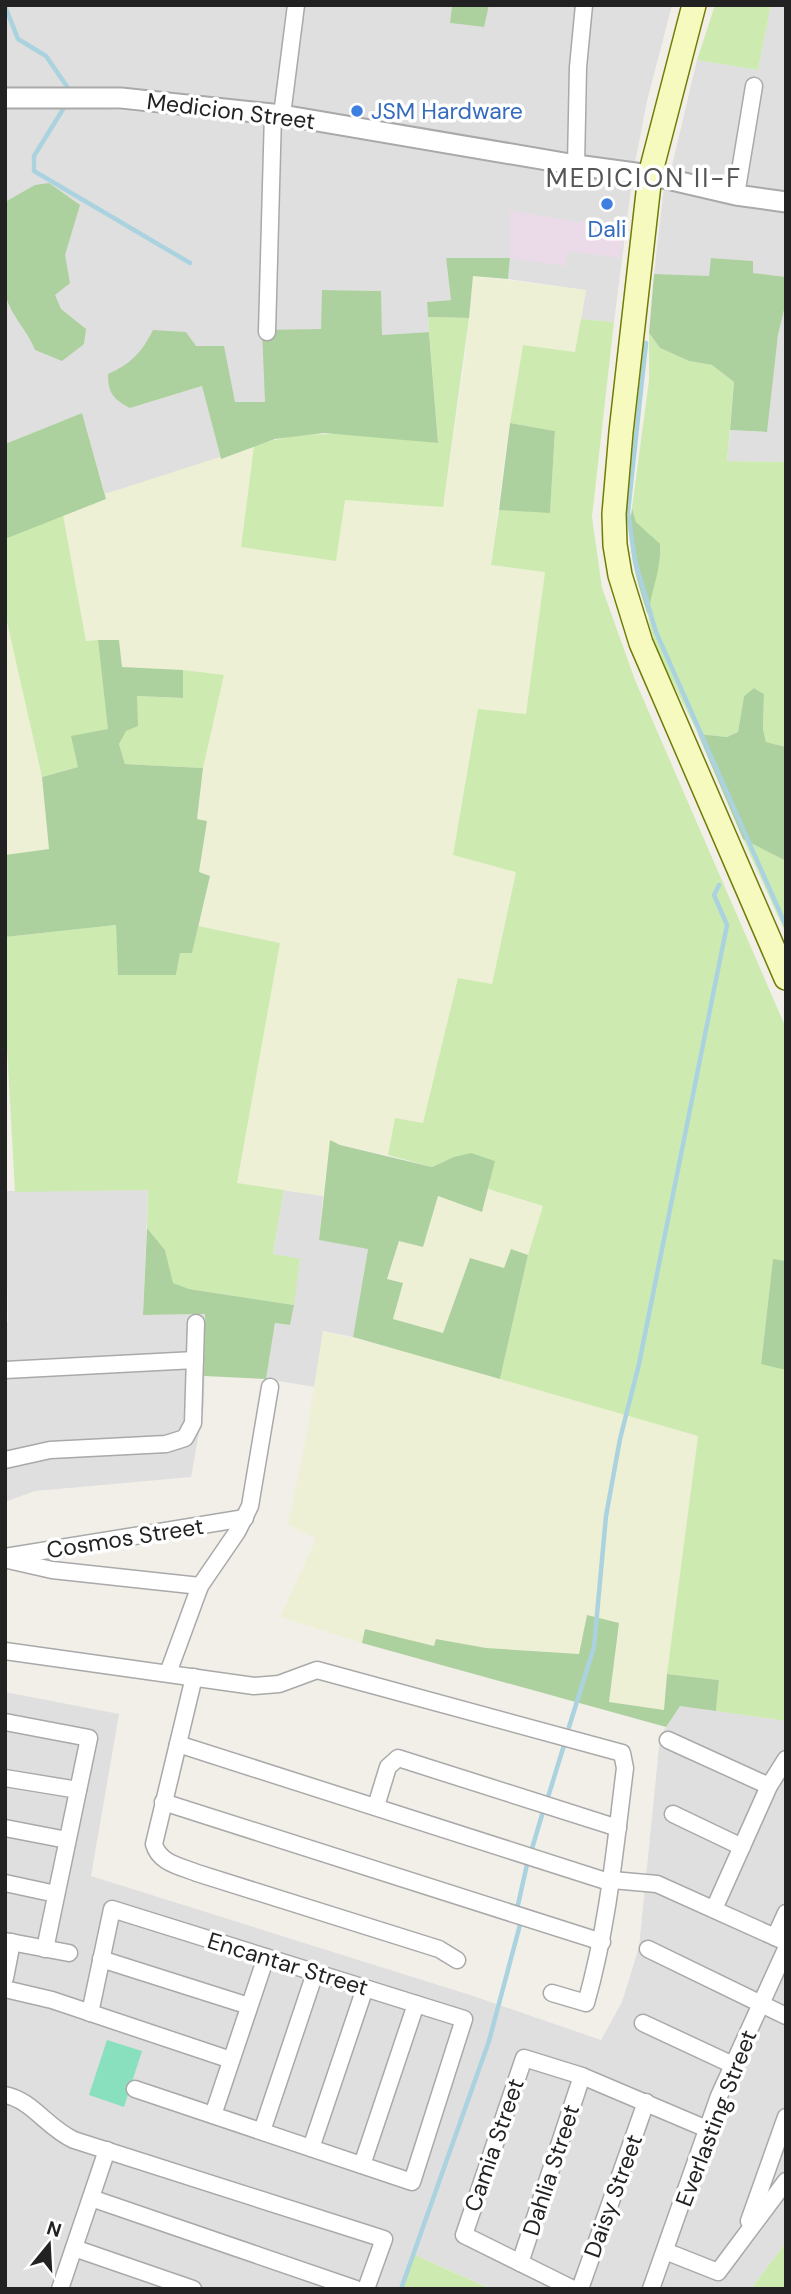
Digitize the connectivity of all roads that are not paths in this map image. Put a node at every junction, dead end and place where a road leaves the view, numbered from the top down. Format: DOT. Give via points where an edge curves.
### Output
graph roads {
  1 [pos="296,5"];
  2 [pos="584,5"];
  3 [pos="694,5"];
  4 [pos="754,86"];
  5 [pos="5,98"];
  6 [pos="278,115"];
  7 [pos="576,165"];
  8 [pos="650,174"];
  9 [pos="736,195"];
  10 [pos="786,202"];
  11 [pos="267,332"];
  12 [pos="786,978"];
  13 [pos="196,1323"];
  14 [pos="195,1360"];
  15 [pos="5,1370"];
  16 [pos="270,1387"];
  17 [pos="5,1460"];
  18 [pos="245,1518"];
  19 [pos="5,1558"];
  20 [pos="200,1586"];
  21 [pos="5,1651"];
  22 [pos="168,1673"];
  23 [pos="194,1677"];
  24 [pos="5,1722"];
  25 [pos="668,1740"];
  26 [pos="178,1744"];
  27 [pos="785,1759"];
  28 [pos="5,1778"];
  29 [pos="769,1786"];
  30 [pos="78,1790"];
  31 [pos="163,1802"];
  32 [pos="376,1806"];
  33 [pos="673,1814"];
  34 [pos="5,1828"];
  35 [pos="618,1828"];
  36 [pos="67,1840"];
  37 [pos="742,1847"];
  38 [pos="612,1881"];
  39 [pos="5,1883"];
  40 [pos="56,1894"];
  41 [pos="714,1909"];
  42 [pos="786,1913"];
  43 [pos="8,1942"];
  44 [pos="601,1942"];
  45 [pos="782,1942"];
  46 [pos="45,1949"];
  47 [pos="648,1949"];
  48 [pos="69,1953"];
  49 [pos="265,1957"];
  50 [pos="101,1959"];
  51 [pos="457,1960"];
  52 [pos="315,1973"];
  53 [pos="5,1978"];
  54 [pos="365,1988"];
  55 [pos="5,1989"];
  56 [pos="552,1993"];
  57 [pos="416,2004"];
  58 [pos="761,2004"];
  59 [pos="249,2006"];
  60 [pos="90,2013"];
  61 [pos="786,2016"];
  62 [pos="643,2023"];
  63 [pos="231,2060"];
  64 [pos="733,2065"];
  65 [pos="582,2076"];
  66 [pos="135,2089"];
  67 [pos="5,2095"];
  68 [pos="646,2102"];
  69 [pos="213,2115"];
  70 [pos="786,2117"];
  71 [pos="707,2129"];
  72 [pos="262,2132"];
  73 [pos="311,2148"];
  74 [pos="107,2150"];
  75 [pos="362,2165"];
  76 [pos="786,2181"];
  77 [pos="91,2198"];
  78 [pos="744,2236"];
  79 [pos="74,2248"];
  80 [pos="665,2251"];
  81 [pos="520,2263"];
  82 [pos="60,2289"];
  83 [pos="193,2289"];
  84 [pos="356,2289"];
  85 [pos="366,2289"];
  86 [pos="573,2289"];
  87 [pos="580,2289"];
  88 [pos="651,2289"];
  1 -- 6 [label="street"];
  2 -- 7 [label="street"];
  3 -- 8 [label="main road"];
  4 -- 9 [label="street"];
  5 -- 6 [label="street, Medicion Street" via="121,98"];
  6 -- 7 [label="street, Medicion Street"];
  6 -- 11 [label="street"];
  7 -- 8 [label="street, Medicion Street"];
  8 -- 9 [label="street, Medicion Street"];
  8 -- 12 [label="main road" via="616,478 617,555 641,643"];
  9 -- 10 [label="street, Medicion Street"];
  13 -- 14 [label="street"];
  14 -- 15 [label="street"];
  14 -- 17 [label="street" via="192,1423 177,1443 50,1450"];
  16 -- 18 [label="street"];
  18 -- 19 [label="street, Cosmos Street"];
  18 -- 20 [label="street"];
  19 -- 20 [label="street" via="52,1570"];
  20 -- 22 [label="street"];
  21 -- 22 [label="street"];
  22 -- 23 [label="street"];
  23 -- 26 [label="street"];
  23 -- 35 [label="street" via="267,1687 317,1670 615,1750 625,1760"];
  24 -- 30 [label="street" via="89,1738"];
  25 -- 29 [label="street"];
  26 -- 31 [label="street"];
  26 -- 32 [label="street"];
  27 -- 29 [label="street"];
  28 -- 30 [label="street"];
  29 -- 37 [label="street"];
  30 -- 36 [label="street"];
  31 -- 44 [label="street"];
  31 -- 51 [label="street" via="154,1843 165,1860 261,1895 439,1949"];
  32 -- 35 [label="street" via="388,1767 398,1758"];
  32 -- 38 [label="street"];
  33 -- 37 [label="street"];
  34 -- 36 [label="street"];
  35 -- 38 [label="street"];
  36 -- 40 [label="street"];
  37 -- 41 [label="street"];
  38 -- 41 [label="street" via="657,1884"];
  38 -- 44 [label="street"];
  39 -- 40 [label="street"];
  40 -- 46 [label="street"];
  41 -- 45 [label="street"];
  42 -- 45 [label="street, Everlasting Street"];
  43 -- 46 [label="street"];
  43 -- 53 [label="street"];
  44 -- 56 [label="street" via="586,2003"];
  45 -- 58 [label="street, Everlasting Street"];
  46 -- 48 [label="street"];
  47 -- 58 [label="street"];
  49 -- 50 [label="street, Encantar Street" via="112,1909"];
  49 -- 52 [label="street, Encantar Street"];
  49 -- 59 [label="street"];
  50 -- 59 [label="street"];
  50 -- 60 [label="street"];
  52 -- 54 [label="street, Encantar Street"];
  52 -- 72 [label="street"];
  54 -- 57 [label="street, Encantar Street"];
  54 -- 73 [label="street"];
  55 -- 60 [label="street"];
  57 -- 75 [label="street"];
  57 -- 75 [label="street, Encantar Street" via="464,2019 412,2182"];
  58 -- 61 [label="street"];
  58 -- 64 [label="street, Everlasting Street"];
  59 -- 63 [label="street"];
  60 -- 63 [label="street"];
  62 -- 64 [label="street"];
  63 -- 69 [label="street"];
  64 -- 71 [label="street, Everlasting Street"];
  65 -- 68 [label="street"];
  65 -- 81 [label="street, Dahlia Street"];
  65 -- 81 [label="street, Camia Street" via="524,2058 464,2235"];
  66 -- 69 [label="street"];
  67 -- 74 [label="street" via="23,2101 62,2134"];
  68 -- 71 [label="street"];
  68 -- 87 [label="street, Daisy Street"];
  69 -- 72 [label="street"];
  70 -- 78 [label="street"];
  71 -- 80 [label="street, Everlasting Street"];
  72 -- 73 [label="street"];
  73 -- 75 [label="street"];
  74 -- 77 [label="street"];
  74 -- 85 [label="street" via="384,2239"];
  76 -- 78 [label="street"];
  77 -- 79 [label="street"];
  77 -- 84 [label="street"];
  78 -- 80 [label="street" via="718,2272"];
  79 -- 82 [label="street"];
  79 -- 83 [label="street"];
  80 -- 88 [label="street, Everlasting Street"];
  81 -- 86 [label="street, Camia Street"];
}
